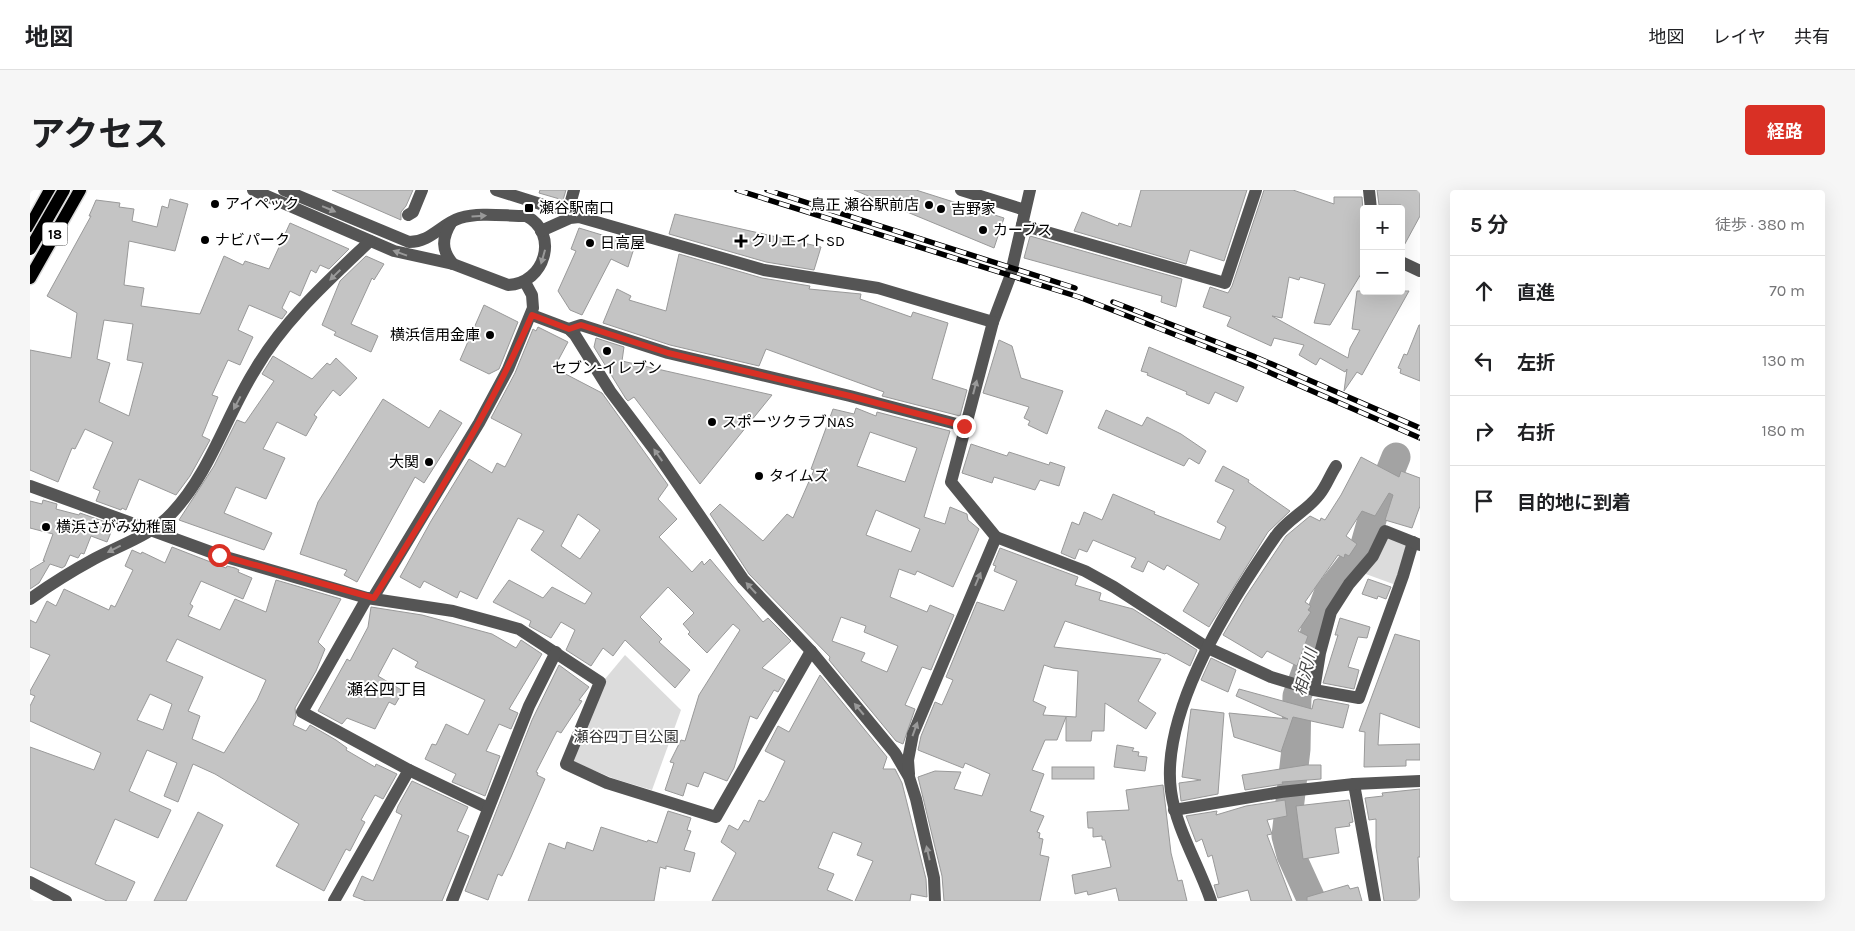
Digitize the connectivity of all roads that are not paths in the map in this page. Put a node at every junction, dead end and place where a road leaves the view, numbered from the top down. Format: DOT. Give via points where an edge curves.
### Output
graph roads {
  1 [pos="50,190"];
  2 [pos="64,190"];
  3 [pos="80,190"];
  4 [pos="253,190"];
  5 [pos="284,190"];
  6 [pos="422,190"];
  7 [pos="496,190"];
  8 [pos="574,190"];
  9 [pos="961,190"];
  10 [pos="1030,190"];
  11 [pos="1256,190"];
  12 [pos="1369,190"];
  13 [pos="1371,205"];
  14 [pos="1025,210"];
  15 [pos="408,215"];
  16 [pos="452,222"];
  17 [pos="1022,225"];
  18 [pos="30,226"];
  19 [pos="541,231"];
  20 [pos="30,237"];
  21 [pos="370,241"];
  22 [pos="48,247"];
  23 [pos="30,249"];
  24 [pos="453,264"];
  25 [pos="1405,264"];
  26 [pos="1420,271"];
  27 [pos="30,278"];
  28 [pos="525,282"];
  29 [pos="532,315"];
  30 [pos="993,322"];
  31 [pos="569,329"];
  32 [pos="964,426"];
  33 [pos="1336,466"];
  34 [pos="30,486"];
  35 [pos="152,530"];
  36 [pos="996,537"];
  37 [pos="1416,543"];
  38 [pos="370,598"];
  39 [pos="30,599"];
  40 [pos="1208,648"];
  41 [pos="811,651"];
  42 [pos="556,652"];
  43 [pos="1306,688"];
  44 [pos="409,770"];
  45 [pos="909,777"];
  46 [pos="1420,781"];
  47 [pos="1354,784"];
  48 [pos="488,808"];
  49 [pos="1174,810"];
  50 [pos="30,882"];
  51 [pos="66,901"];
  52 [pos="334,901"];
  53 [pos="452,901"];
  54 [pos="935,901"];
  55 [pos="1211,901"];
  56 [pos="1375,901"];
  1 -- 18 [label="main road, 18"];
  2 -- 23 [label="main road, 18, bridge"];
  3 -- 22 [label="main road, 18"];
  4 -- 21 [label="street"];
  5 -- 16 [label="street, one-way" via="408,242 426,239"];
  6 -- 15 [label="street" via="413,212"];
  7 -- 8 [label="street" via="569,208"];
  9 -- 14 [label="street"];
  10 -- 14 [label="street"];
  11 -- 17 [label="street" via="1225,283"];
  12 -- 13 [label="street"];
  14 -- 17 [label="street"];
  16 -- 19 [label="street, one-way" via="479,215 526,216"];
  16 -- 24 [label="street" via="444,237 444,245 445,253"];
  17 -- 30 [label="street" via="1010,277"];
  19 -- 28 [label="street, one-way" via="545,251 542,262"];
  19 -- 30 [label="street" via="578,217 764,270 878,288"];
  20 -- 22 [label="main road"];
  24 -- 21 [label="street, one-way" via="407,256"];
  21 -- 35 [label="street, one-way" via="280,334 255,369 189,492 172,514"];
  22 -- 27 [label="main road, 18"];
  24 -- 28 [label="street" via="508,285"];
  25 -- 26 [label="street"];
  28 -- 29 [label="street" via="533,301"];
  29 -- 31 [label="street"];
  29 -- 38 [label="street" via="479,423"];
  32 -- 30 [label="street, one-way"];
  31 -- 32 [label="street" via="581,325 668,353"];
  41 -- 31 [label="street, one-way" via="743,579"];
  32 -- 36 [label="street" via="950,482"];
  33 -- 40 [label="street" via="1318,496 1276,534"];
  34 -- 35 [label="street"];
  35 -- 38 [label="street" via="219,555"];
  35 -- 39 [label="street, one-way" via="93,560"];
  36 -- 40 [label="street" via="1085,571"];
  45 -- 36 [label="street, one-way" via="908,760 913,734"];
  37 -- 43 [label="street" via="1385,531 1373,556 1331,612"];
  37 -- 43 [label="street" via="1359,698"];
  38 -- 42 [label="street" via="453,611 519,629"];
  38 -- 44 [label="street" via="302,712"];
  40 -- 43 [label="street" via="1271,677"];
  40 -- 49 [label="street" via="1180,708 1172,750 1170,789"];
  41 -- 42 [label="street" via="716,817 607,783 566,764 600,682"];
  45 -- 41 [label="street, one-way" via="885,741"];
  42 -- 48 [label="street" via="529,706"];
  44 -- 48 [label="street"];
  44 -- 52 [label="street"];
  54 -- 45 [label="street, one-way" via="934,878"];
  46 -- 47 [label="street"];
  47 -- 49 [label="street" via="1281,792"];
  47 -- 56 [label="street"];
  48 -- 53 [label="street"];
  49 -- 55 [label="street"];
  50 -- 51 [label="street"];
}
